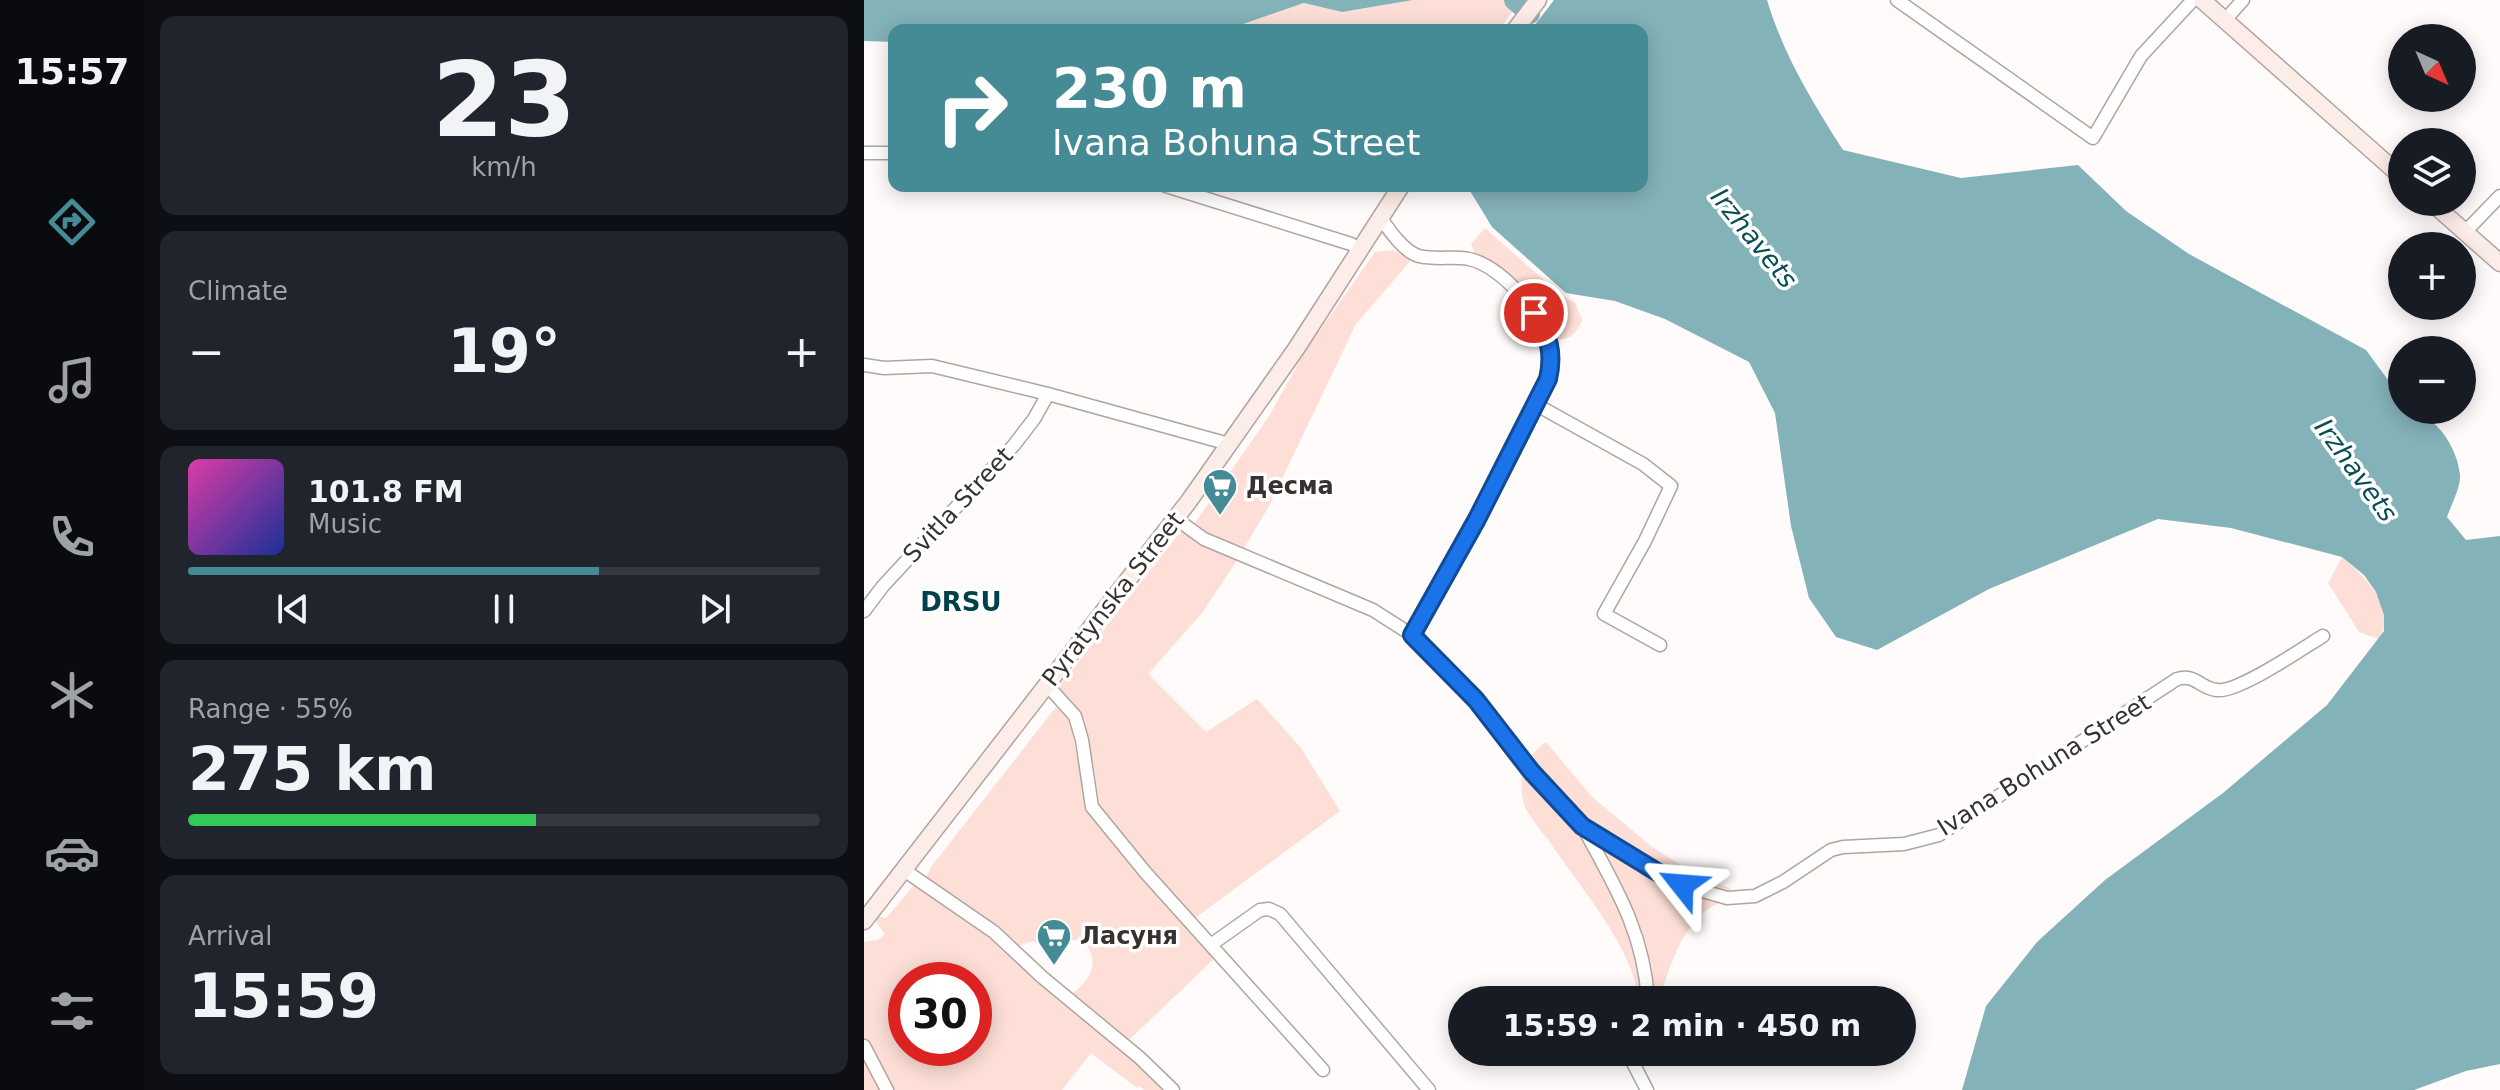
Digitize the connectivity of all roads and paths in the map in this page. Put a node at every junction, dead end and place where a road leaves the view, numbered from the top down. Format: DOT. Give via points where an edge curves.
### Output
graph roads {
  1 [pos="1538,0"];
  2 [pos="1897,0"];
  3 [pos="2193,0"];
  4 [pos="2202,0"];
  5 [pos="2243,0"];
  6 [pos="2225,20"];
  7 [pos="1519,24"];
  8 [pos="864,153"];
  9 [pos="888,153"];
  10 [pos="2388,165"];
  11 [pos="1185,192"];
  12 [pos="1397,192"];
  13 [pos="2500,196"];
  14 [pos="2447,216"];
  15 [pos="1380,217"];
  16 [pos="2465,232"];
  17 [pos="2476,242"];
  18 [pos="1360,250"];
  19 [pos="2500,263"];
  20 [pos="864,365"];
  21 [pos="1048,394"];
  22 [pos="1535,404"];
  23 [pos="1229,444"];
  24 [pos="1175,518"];
  25 [pos="864,611"];
  26 [pos="1412,635"];
  27 [pos="2323,636"];
  28 [pos="1660,645"];
  29 [pos="1047,685"];
  30 [pos="1582,826"];
  31 [pos="904,870"];
  32 [pos="864,921"];
  33 [pos="1212,944"];
  34 [pos="1646,986"];
  35 [pos="864,1046"];
  36 [pos="1635,1066"];
  37 [pos="1323,1070"];
  38 [pos="887,1090"];
  39 [pos="1173,1090"];
  40 [pos="1429,1090"];
  41 [pos="1647,1090"];
  1 -- 7 [label="main road"];
  2 -- 3 [label="street" via="2093,138 2141,56"];
  4 -- 6 [label="main road"];
  5 -- 6 [label="street"];
  6 -- 10 [label="main road"];
  8 -- 9 [label="street"];
  11 -- 18 [label="street"];
  12 -- 15 [label="main road, Pyratynska Street"];
  13 -- 16 [label="street"];
  14 -- 16 [label="main road"];
  15 -- 18 [label="main road, Pyratynska Street"];
  15 -- 22 [label="street" via="1417,256 1471,259 1487,266 1525,300 1543,326 1553,359"];
  17 -- 19 [label="main road"];
  18 -- 23 [label="main road, Pyratynska Street"];
  20 -- 21 [label="street" via="932,366"];
  21 -- 23 [label="street"];
  21 -- 25 [label="street, Svitla Street" via="1014,445"];
  22 -- 26 [label="street"];
  22 -- 28 [label="street" via="1643,464 1671,486 1604,614"];
  23 -- 24 [label="main road, Pyratynska Street"];
  24 -- 26 [label="street, Ivana Bohuna Street" via="1204,539 1373,610"];
  24 -- 29 [label="main road, Pyratynska Street"];
  26 -- 30 [label="street, Ivana Bohuna Street" via="1476,700"];
  27 -- 30 [label="street, Ivana Bohuna Street" via="2224,690 2192,677 2177,679 1939,835 1904,844 1831,850 1755,896 1727,898 1682,885"];
  29 -- 31 [label="main road, Pyratynska Street"];
  29 -- 33 [label="street" via="1075,716 1092,807"];
  30 -- 34 [label="street, Ivana Bohuna Street" via="1639,940"];
  31 -- 32 [label="main road, Pyratynska Street"];
  31 -- 39 [label="street" via="994,932"];
  33 -- 37 [label="street"];
  33 -- 40 [label="street" via="1260,910 1280,914"];
  35 -- 38 [label="street"];
  36 -- 41 [label="street"];
}
